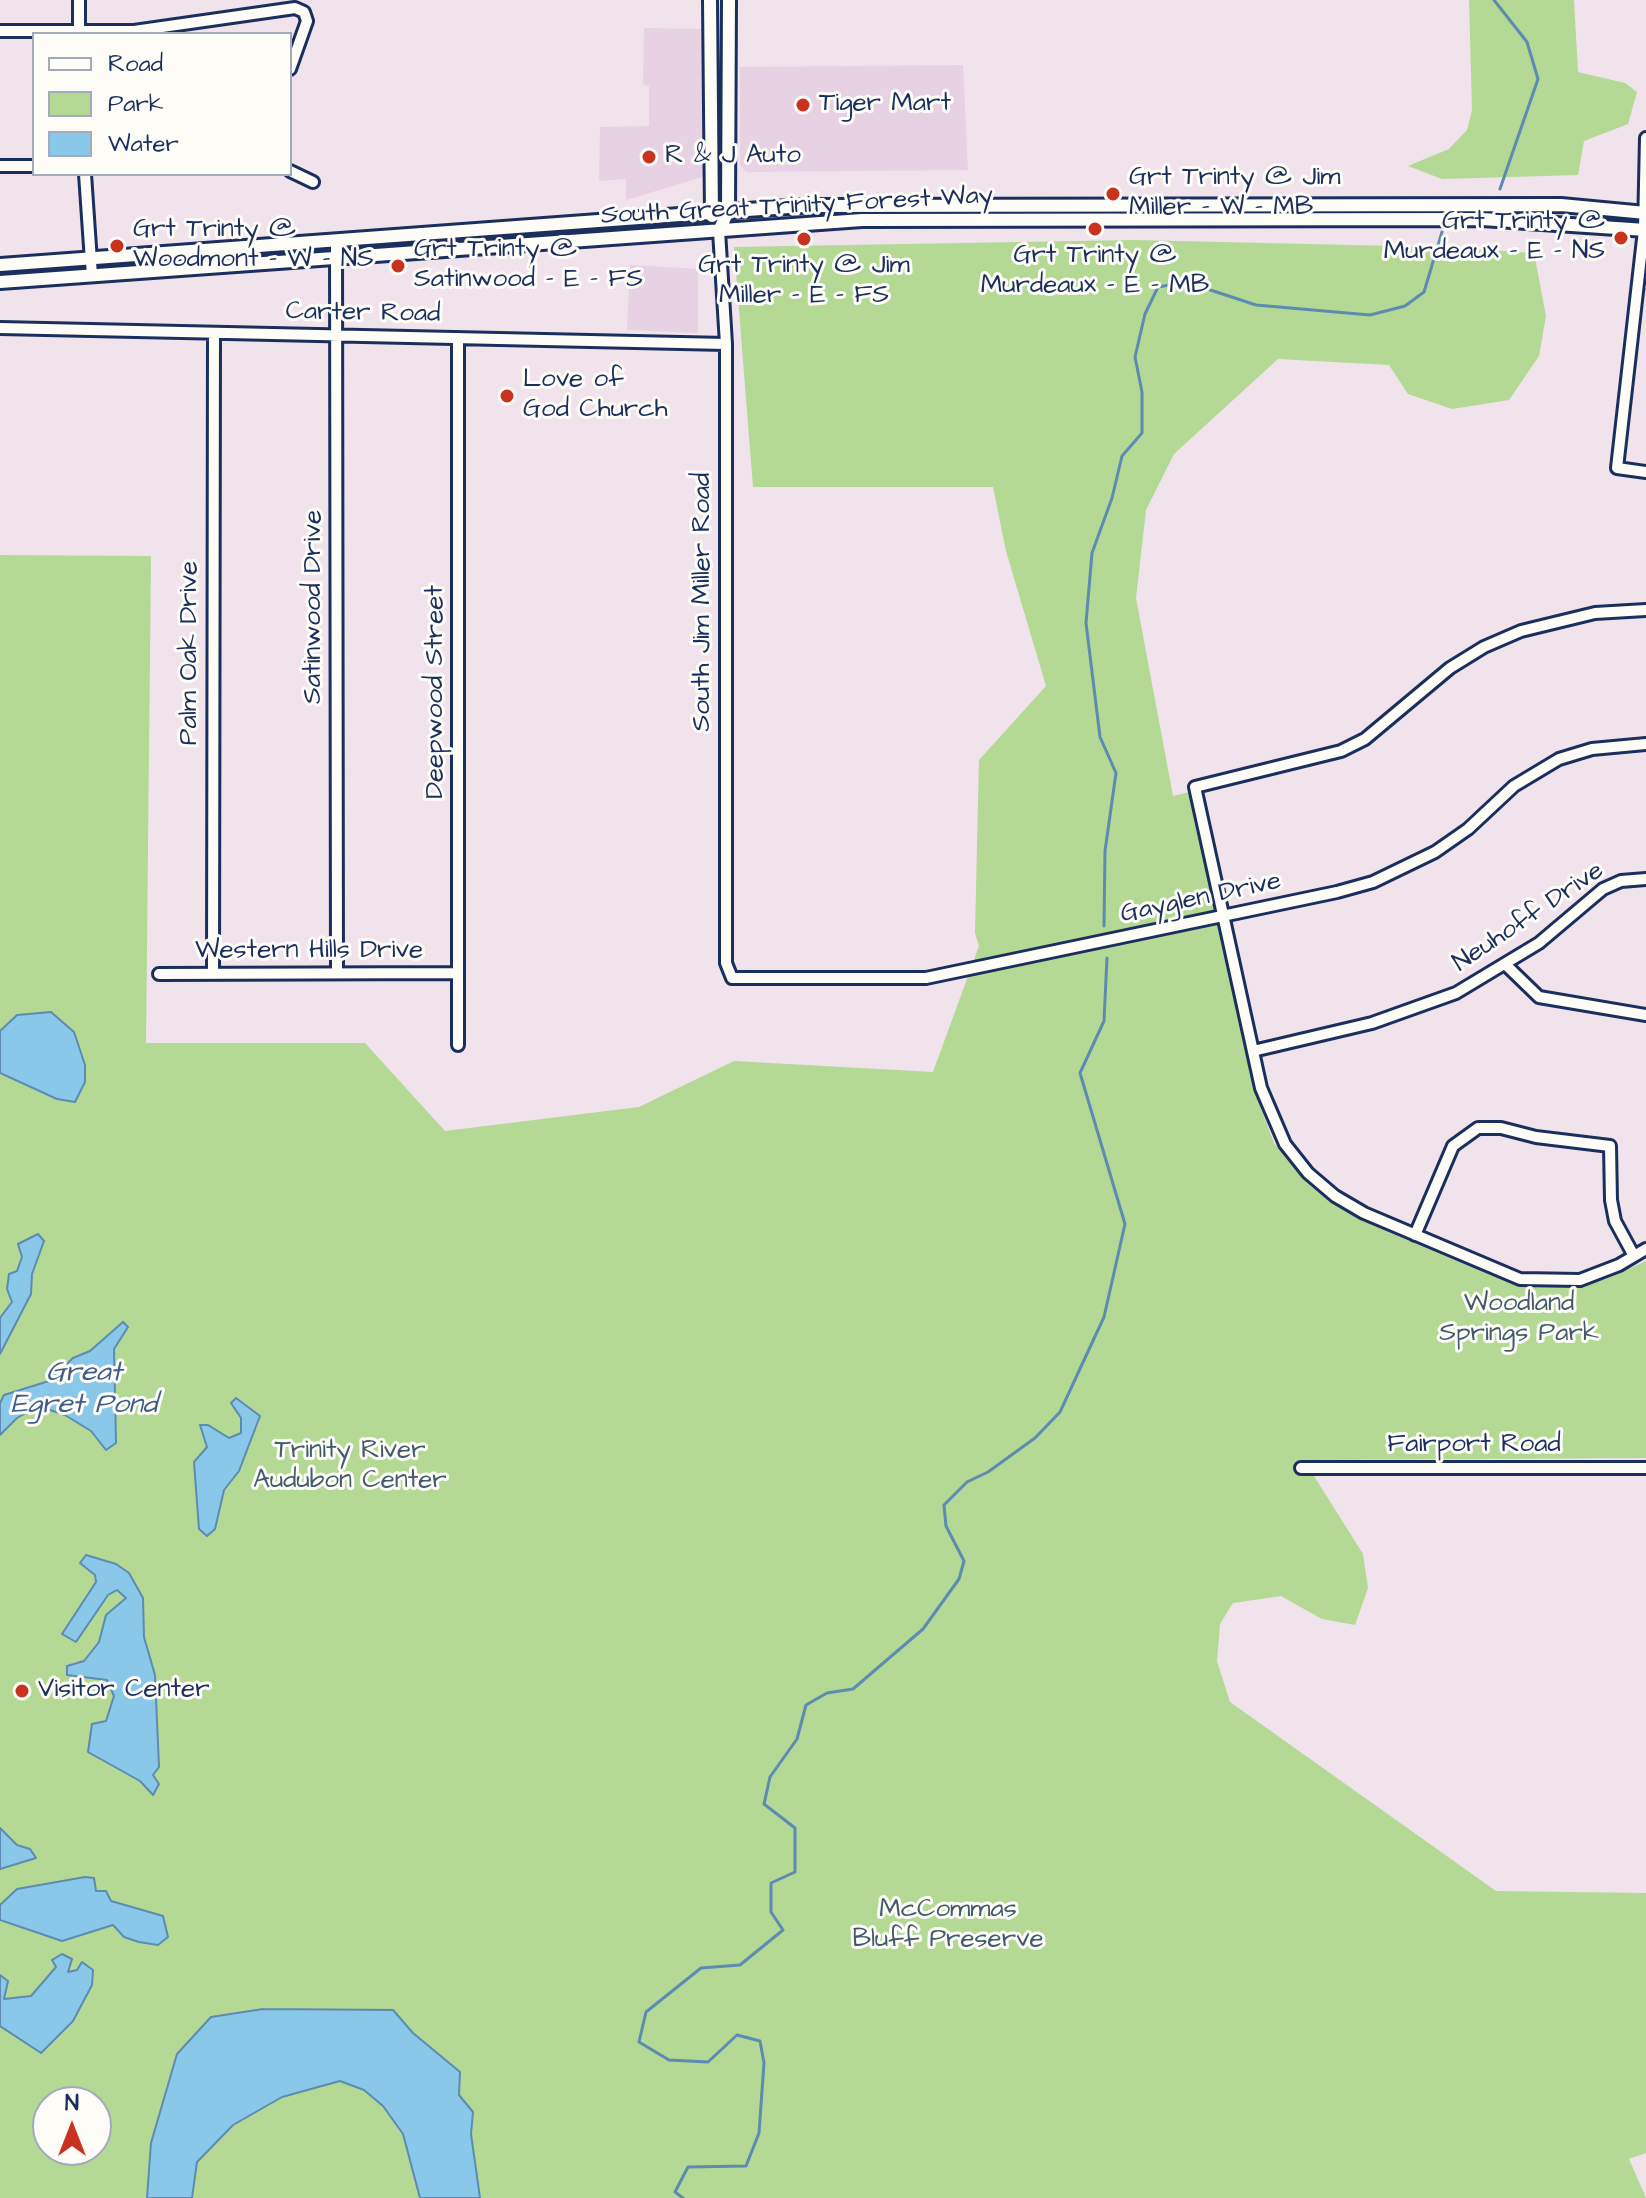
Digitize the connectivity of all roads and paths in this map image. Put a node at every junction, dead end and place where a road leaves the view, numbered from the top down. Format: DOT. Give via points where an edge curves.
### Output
graph roads {
  1 [pos="79,0"];
  2 [pos="710,0"];
  3 [pos="729,0"];
  4 [pos="710,30"];
  5 [pos="0,31"];
  6 [pos="729,31"];
  7 [pos="40,32"];
  8 [pos="79,32"];
  9 [pos="95,32"];
  10 [pos="292,63"];
  11 [pos="1646,138"];
  12 [pos="0,166"];
  13 [pos="32,166"];
  14 [pos="292,172"];
  15 [pos="85,176"];
  16 [pos="313,182"];
  17 [pos="728,211"];
  18 [pos="710,212"];
  19 [pos="1645,213"];
  20 [pos="1645,230"];
  21 [pos="719,231"];
  22 [pos="336,240"];
  23 [pos="90,258"];
  24 [pos="336,258"];
  25 [pos="0,265"];
  26 [pos="92,276"];
  27 [pos="0,282"];
  28 [pos="0,328"];
  29 [pos="214,333"];
  30 [pos="336,337"];
  31 [pos="458,338"];
  32 [pos="726,344"];
  33 [pos="1646,472"];
  34 [pos="1646,610"];
  35 [pos="1646,744"];
  36 [pos="1646,879"];
  37 [pos="1222,918"];
  38 [pos="1507,966"];
  39 [pos="337,973"];
  40 [pos="458,973"];
  41 [pos="728,973"];
  42 [pos="159,974"];
  43 [pos="213,974"];
  44 [pos="1646,1015"];
  45 [pos="458,1045"];
  46 [pos="1253,1051"];
  47 [pos="1415,1235"];
  48 [pos="1646,1249"];
  49 [pos="1634,1256"];
  50 [pos="1301,1468"];
  51 [pos="1646,1468"];
  1 -- 8 [label="street"];
  2 -- 4 [label="main road"];
  3 -- 6 [label="main road"];
  4 -- 6 [label="main road"];
  4 -- 18 [label="main road"];
  5 -- 7 [label="street"];
  6 -- 17 [label="main road"];
  9 -- 10 [label="street" via="174,27 295,8 307,21"];
  11 -- 19 [label="street"];
  12 -- 13 [label="street"];
  14 -- 16 [label="street"];
  15 -- 23 [label="street"];
  17 -- 18 [label="main road, South Great Trinity Forest Way"];
  17 -- 19 [label="main road, South Great Trinity Forest Way" via="875,204 1561,205"];
  17 -- 21 [label="main road"];
  18 -- 21 [label="main road"];
  18 -- 22 [label="main road, South Great Trinity Forest Way"];
  19 -- 20 [label="street"];
  20 -- 21 [label="main road, South Great Trinity Forest Way" via="1482,219 937,218"];
  20 -- 33 [label="street" via="1617,468"];
  21 -- 24 [label="main road, South Great Trinity Forest Way"];
  21 -- 32 [label="street, South Jim Miller Road"];
  22 -- 23 [label="main road, South Great Trinity Forest Way"];
  22 -- 24 [label="street, Satinwood Drive"];
  23 -- 25 [label="main road, South Great Trinity Forest Way"];
  23 -- 26 [label="street"];
  24 -- 26 [label="main road, South Great Trinity Forest Way"];
  24 -- 30 [label="street, Satinwood Drive"];
  26 -- 27 [label="main road, South Great Trinity Forest Way"];
  28 -- 29 [label="street, Carter Road"];
  29 -- 30 [label="street, Carter Road"];
  29 -- 43 [label="street, Palm Oak Drive"];
  30 -- 31 [label="street, Carter Road"];
  30 -- 39 [label="street, Satinwood Drive"];
  31 -- 32 [label="street, Carter Road"];
  31 -- 40 [label="street, Deepwood Street"];
  32 -- 41 [label="street, South Jim Miller Road"];
  34 -- 37 [label="street" via="1595,613 1521,631 1450,668 1365,739 1341,751 1195,787"];
  35 -- 37 [label="street, Gayglen Drive" via="1592,749 1559,759 1514,786 1435,852 1373,882"];
  36 -- 38 [label="street, Neuhoff Drive" via="1603,889"];
  37 -- 41 [label="street, Gayglen Drive" via="926,978 740,979"];
  37 -- 46 [label="street"];
  38 -- 44 [label="street" via="1539,997"];
  38 -- 46 [label="street, Neuhoff Drive" via="1408,1013"];
  39 -- 40 [label="street, Western Hills Drive"];
  39 -- 43 [label="street, Western Hills Drive"];
  40 -- 45 [label="street, Deepwood Street"];
  42 -- 43 [label="street, Western Hills Drive"];
  46 -- 47 [label="street" via="1270,1116 1308,1173 1364,1213"];
  47 -- 49 [label="street" via="1497,1271 1544,1282 1580,1280"];
  47 -- 49 [label="street" via="1453,1146 1478,1128 1501,1128 1610,1146 1615,1221"];
  48 -- 49 [label="street"];
  50 -- 51 [label="street, Fairport Road"];
}
